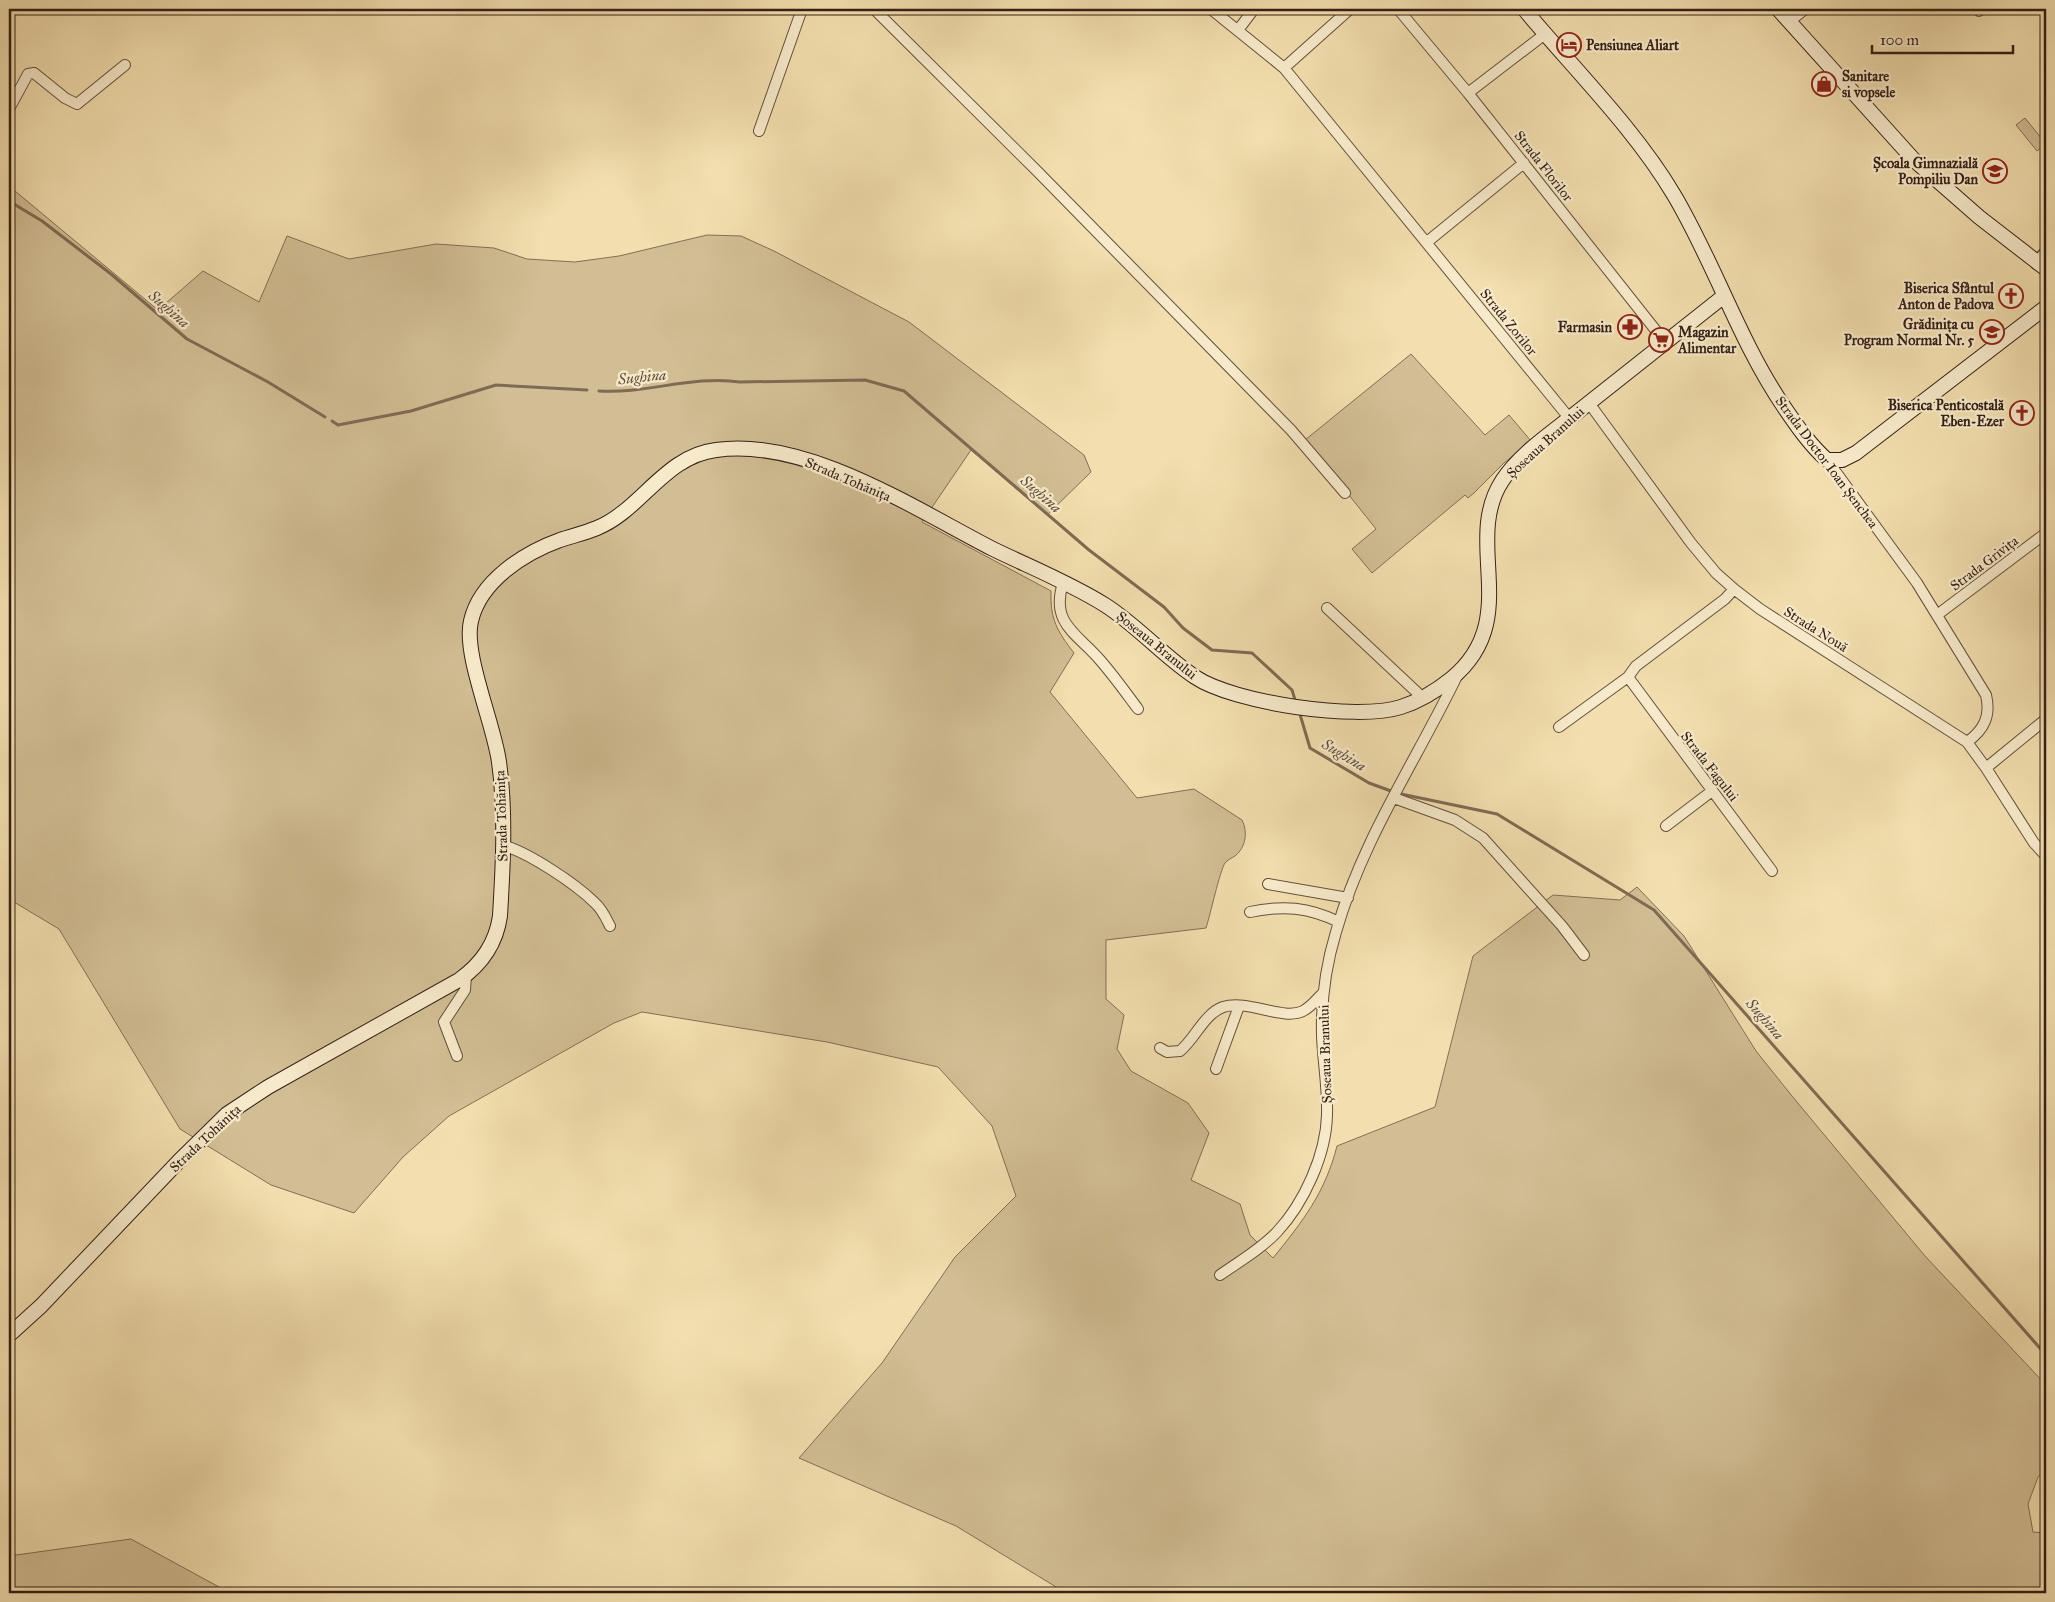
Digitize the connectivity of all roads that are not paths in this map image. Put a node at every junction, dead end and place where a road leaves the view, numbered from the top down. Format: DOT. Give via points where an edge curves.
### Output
graph roads {
  1 [pos="802,9"];
  2 [pos="874,9"];
  3 [pos="1211,9"];
  4 [pos="1254,9"];
  5 [pos="1350,9"];
  6 [pos="1398,9"];
  7 [pos="1524,9"];
  8 [pos="1778,9"];
  9 [pos="1805,9"];
  10 [pos="1790,21"];
  11 [pos="1238,30"];
  12 [pos="1545,34"];
  13 [pos="125,65"];
  14 [pos="1284,68"];
  15 [pos="1468,93"];
  16 [pos="9,109"];
  17 [pos="759,131"];
  18 [pos="1524,163"];
  19 [pos="1427,242"];
  20 [pos="2043,262"];
  21 [pos="1724,296"];
  22 [pos="2046,307"];
  23 [pos="1665,342"];
  24 [pos="1589,403"];
  25 [pos="1570,418"];
  26 [pos="1828,460"];
  27 [pos="1345,493"];
  28 [pos="2046,533"];
  29 [pos="1004,554"];
  30 [pos="1063,583"];
  31 [pos="1734,589"];
  32 [pos="1327,608"];
  33 [pos="1937,615"];
  34 [pos="1458,673"];
  35 [pos="1628,677"];
  36 [pos="1423,698"];
  37 [pos="1138,709"];
  38 [pos="2046,719"];
  39 [pos="1559,727"];
  40 [pos="1967,742"];
  41 [pos="1986,768"];
  42 [pos="1712,791"];
  43 [pos="1394,798"];
  44 [pos="1666,826"];
  45 [pos="502,845"];
  46 [pos="2046,856"];
  47 [pos="1772,871"];
  48 [pos="1268,884"];
  49 [pos="1348,898"];
  50 [pos="1250,912"];
  51 [pos="1339,922"];
  52 [pos="610,926"];
  53 [pos="1584,955"];
  54 [pos="466,975"];
  55 [pos="1323,993"];
  56 [pos="1239,1006"];
  57 [pos="1160,1048"];
  58 [pos="457,1056"];
  59 [pos="1216,1068"];
  60 [pos="1220,1275"];
  61 [pos="9,1335"];
  1 -- 17 [label="street"];
  2 -- 27 [label="street" via="1279,418"];
  3 -- 11 [label="street, Strada Zorilor"];
  4 -- 11 [label="street"];
  5 -- 14 [label="street"];
  6 -- 15 [label="street, Strada Florilor"];
  7 -- 12 [label="main road, Strada Doctor Ioan Șenchea"];
  8 -- 10 [label="main road"];
  9 -- 10 [label="street"];
  10 -- 20 [label="main road" via="1914,160 1955,197"];
  11 -- 14 [label="street, Strada Zorilor"];
  12 -- 15 [label="street"];
  12 -- 21 [label="main road, Strada Doctor Ioan Șenchea" via="1659,173 1686,216"];
  13 -- 16 [label="street" via="77,104 40,77 28,74"];
  14 -- 19 [label="street, Strada Zorilor"];
  15 -- 18 [label="street, Strada Florilor"];
  18 -- 19 [label="street"];
  18 -- 23 [label="street, Strada Florilor"];
  19 -- 25 [label="street, Strada Zorilor"];
  21 -- 23 [label="main road, Șoseaua Branului"];
  21 -- 26 [label="main road, Strada Doctor Ioan Șenchea" via="1764,377 1808,440"];
  22 -- 26 [label="main road" via="1856,453 1842,460"];
  23 -- 24 [label="main road, Șoseaua Branului"];
  24 -- 25 [label="main road, Șoseaua Branului"];
  24 -- 31 [label="street, Strada Nouă" via="1696,550"];
  25 -- 34 [label="main road, Șoseaua Branului" via="1517,464 1496,492 1489,531 1486,626 1477,651"];
  26 -- 33 [label="street, Strada Doctor Ioan Șenchea"];
  28 -- 33 [label="street, Strada Grivița"];
  29 -- 30 [label="main road, Șoseaua Branului"];
  29 -- 45 [label="main road, Strada Tohănița" via="854,479 806,460 735,448 709,450 689,458 612,521 540,548 512,565 493,583 476,607 469,626 469,639 500,765"];
  30 -- 36 [label="main road, Șoseaua Branului" via="1122,616 1205,683 1237,695 1342,712 1381,711"];
  30 -- 37 [label="street" via="1059,602 1064,622 1102,661"];
  31 -- 35 [label="street" via="1636,666"];
  31 -- 40 [label="street, Strada Nouă"];
  32 -- 36 [label="street"];
  33 -- 40 [label="street, Strada Doctor Ioan Șenchea" via="1981,686 1988,704 1985,724"];
  34 -- 36 [label="main road, Șoseaua Branului"];
  34 -- 43 [label="street, Șoseaua Branului"];
  35 -- 39 [label="street"];
  35 -- 42 [label="street, Strada Fagului"];
  38 -- 41 [label="street"];
  40 -- 41 [label="street, Strada Nouă"];
  41 -- 46 [label="street, Strada Nouă" via="2034,843"];
  42 -- 44 [label="street"];
  42 -- 47 [label="street, Strada Fagului"];
  43 -- 49 [label="street, Șoseaua Branului" via="1371,838"];
  43 -- 53 [label="street" via="1454,820 1483,838"];
  45 -- 52 [label="street" via="531,857 586,895"];
  45 -- 54 [label="main road, Strada Tohănița" via="498,930 484,958"];
  48 -- 49 [label="street"];
  49 -- 51 [label="street, Șoseaua Branului"];
  50 -- 51 [label="street" via="1274,907 1301,908"];
  51 -- 55 [label="street, Șoseaua Branului"];
  54 -- 58 [label="street" via="465,990 444,1022"];
  54 -- 61 [label="main road, Strada Tohănița" via="268,1087 227,1114"];
  55 -- 56 [label="street" via="1310,1007 1296,1014"];
  55 -- 60 [label="street, Șoseaua Branului" via="1327,1117 1317,1161 1296,1206 1279,1230 1263,1246"];
  56 -- 57 [label="street" via="1226,1006 1214,1013 1180,1051 1167,1052"];
  56 -- 59 [label="street"];
}
